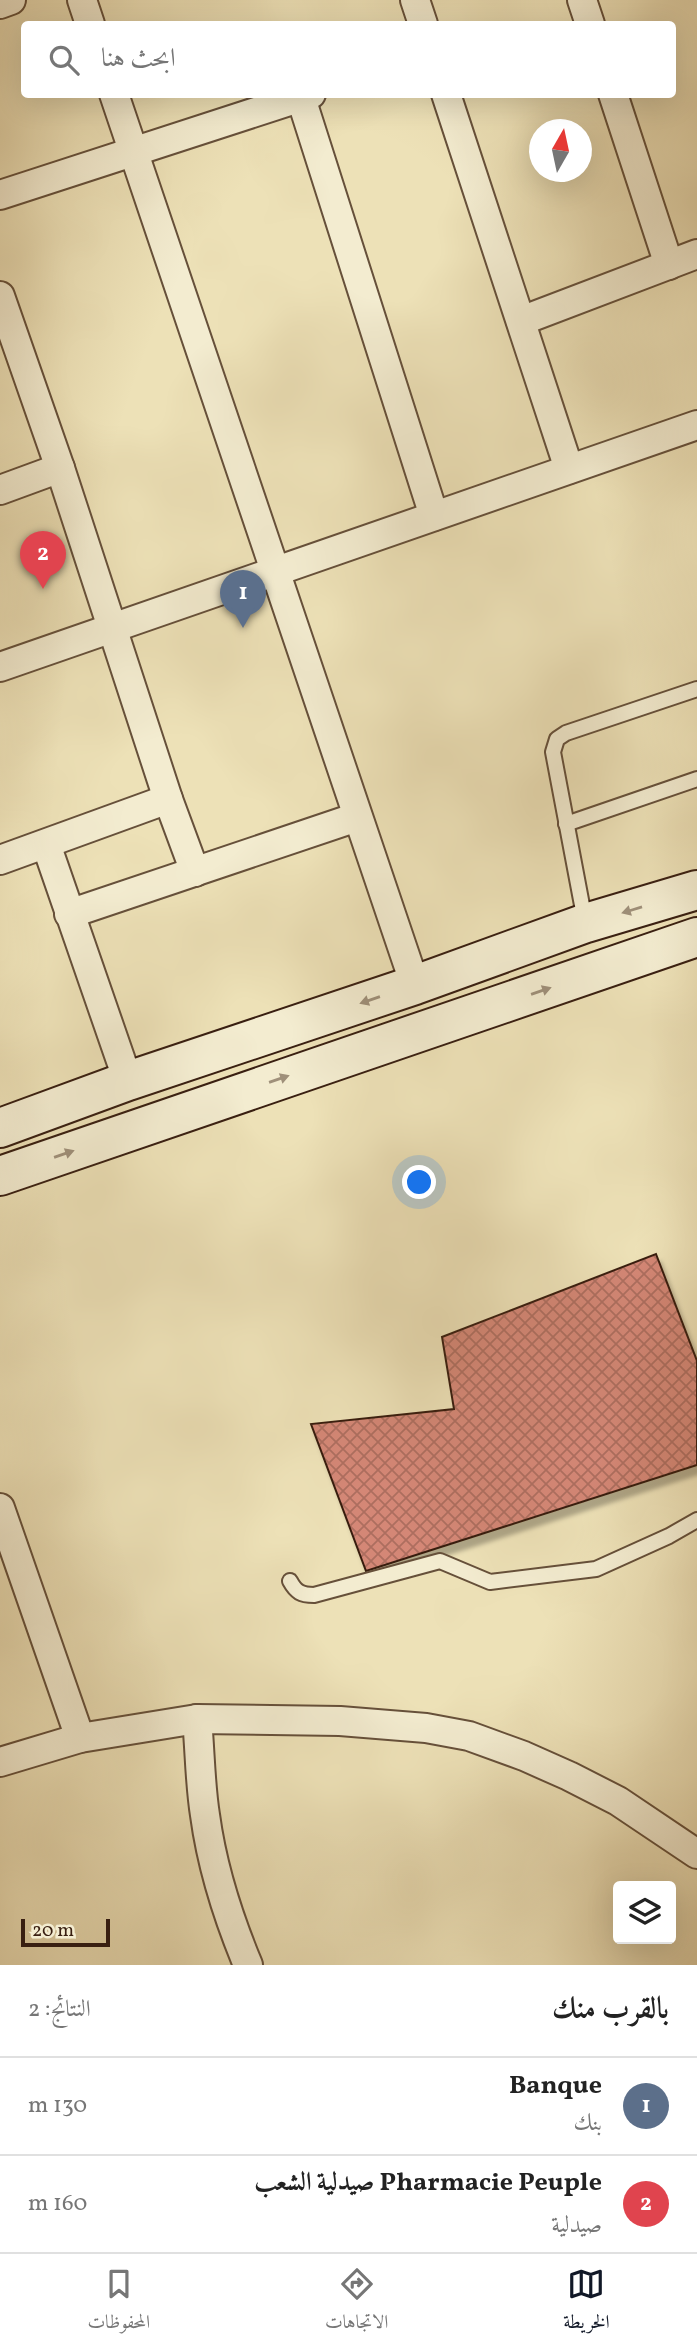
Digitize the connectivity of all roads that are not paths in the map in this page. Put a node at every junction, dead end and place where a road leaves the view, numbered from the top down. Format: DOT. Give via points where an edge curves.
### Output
graph roads {
  1 [pos="11,0"];
  2 [pos="82,0"];
  3 [pos="415,0"];
  4 [pos="582,0"];
  5 [pos="0,4"];
  6 [pos="89,21"];
  7 [pos="422,21"];
  8 [pos="589,21"];
  9 [pos="115,98"];
  10 [pos="300,98"];
  11 [pos="307,98"];
  12 [pos="447,98"];
  13 [pos="614,98"];
  14 [pos="133,152"];
  15 [pos="0,195"];
  16 [pos="697,254"];
  17 [pos="669,265"];
  18 [pos="0,296"];
  19 [pos="521,321"];
  20 [pos="6,335"];
  21 [pos="697,425"];
  22 [pos="61,468"];
  23 [pos="569,469"];
  24 [pos="0,490"];
  25 [pos="433,516"];
  26 [pos="275,571"];
  27 [pos="113,627"];
  28 [pos="0,667"];
  29 [pos="697,690"];
  30 [pos="697,779"];
  31 [pos="168,799"];
  32 [pos="358,817"];
  33 [pos="566,824"];
  34 [pos="46,844"];
  35 [pos="0,860"];
  36 [pos="195,872"];
  37 [pos="697,890"];
  38 [pos="69,914"];
  39 [pos="586,923"];
  40 [pos="697,937"];
  41 [pos="474,964"];
  42 [pos="415,985"];
  43 [pos="491,1008"];
  44 [pos="332,1013"];
  45 [pos="348,1056"];
  46 [pos="128,1081"];
  47 [pos="0,1128"];
  48 [pos="0,1176"];
  49 [pos="0,1508"];
  50 [pos="697,1520"];
  51 [pos="290,1581"];
  52 [pos="197,1719"];
  53 [pos="80,1738"];
  54 [pos="0,1762"];
  55 [pos="697,1854"];
  56 [pos="248,1965"];
  1 -- 5 [label="street"];
  2 -- 6 [label="street"];
  3 -- 7 [label="street"];
  4 -- 8 [label="street"];
  9 -- 14 [label="street"];
  10 -- 14 [label="street"];
  11 -- 25 [label="street"];
  12 -- 19 [label="street"];
  13 -- 17 [label="street"];
  14 -- 15 [label="street"];
  14 -- 26 [label="street"];
  16 -- 17 [label="street"];
  17 -- 19 [label="street"];
  18 -- 20 [label="street"];
  19 -- 23 [label="street"];
  20 -- 22 [label="street"];
  21 -- 23 [label="street"];
  22 -- 24 [label="street"];
  22 -- 27 [label="street"];
  23 -- 25 [label="street"];
  25 -- 26 [label="street"];
  26 -- 27 [label="street"];
  26 -- 32 [label="street"];
  27 -- 28 [label="street"];
  27 -- 31 [label="street"];
  29 -- 33 [label="lane" via="557,739 553,752"];
  30 -- 33 [label="lane"];
  31 -- 34 [label="street"];
  31 -- 36 [label="street"];
  32 -- 36 [label="street"];
  32 -- 42 [label="street"];
  33 -- 39 [label="lane"];
  34 -- 35 [label="street"];
  34 -- 38 [label="street"];
  36 -- 38 [label="street"];
  37 -- 39 [label="main road, one-way"];
  38 -- 46 [label="street"];
  39 -- 41 [label="main road"];
  43 -- 40 [label="main road, one-way"];
  41 -- 42 [label="main road"];
  41 -- 43 [label="main road"];
  42 -- 44 [label="main road, one-way"];
  43 -- 45 [label="main road"];
  44 -- 45 [label="main road"];
  44 -- 46 [label="main road"];
  48 -- 45 [label="main road, one-way"];
  46 -- 47 [label="main road"];
  49 -- 53 [label="street"];
  50 -- 51 [label="lane" via="596,1569 490,1582 440,1561 314,1595 302,1595"];
  52 -- 53 [label="street"];
  52 -- 55 [label="street" via="340,1721 469,1736 524,1756 618,1801"];
  52 -- 56 [label="street" via="212,1851 230,1922"];
  53 -- 54 [label="street"];
}
